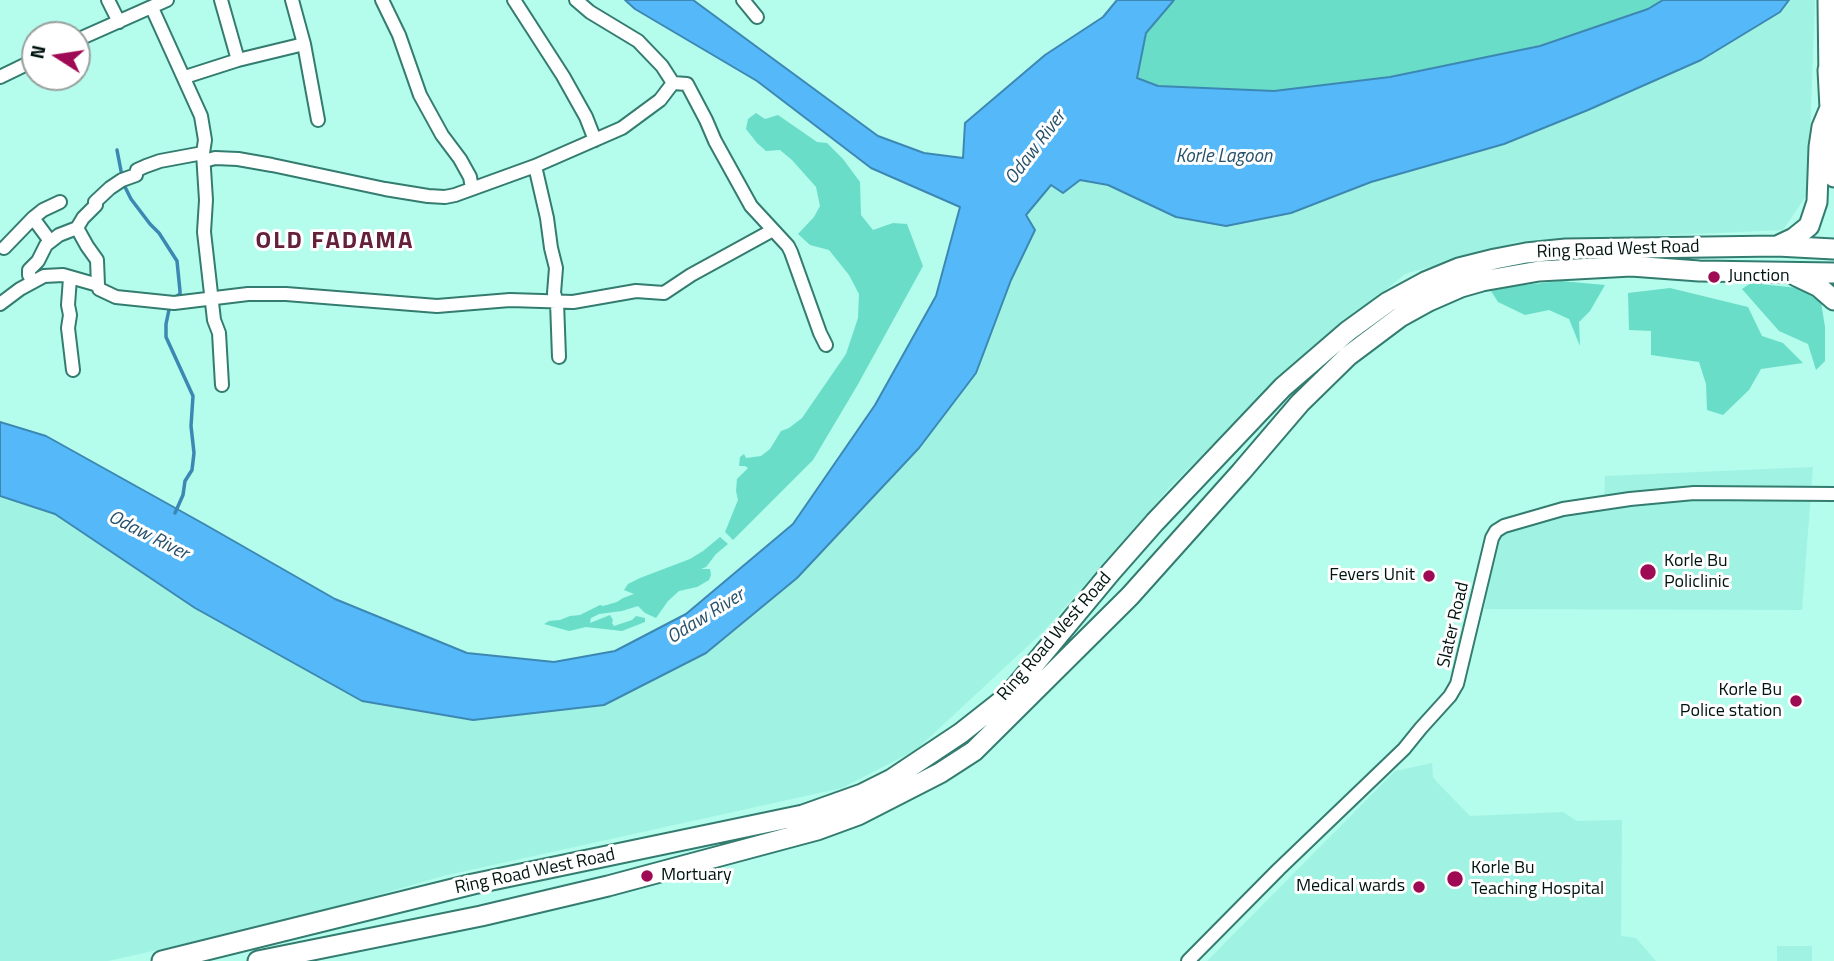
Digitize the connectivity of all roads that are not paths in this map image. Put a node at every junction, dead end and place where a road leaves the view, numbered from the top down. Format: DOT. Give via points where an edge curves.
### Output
graph roads {
  1 [pos="108,0"];
  2 [pos="167,0"];
  3 [pos="220,0"];
  4 [pos="292,0"];
  5 [pos="382,0"];
  6 [pos="514,0"];
  7 [pos="576,0"];
  8 [pos="743,0"];
  9 [pos="1828,0"];
  10 [pos="152,8"];
  11 [pos="757,17"];
  12 [pos="119,22"];
  13 [pos="91,34"];
  14 [pos="304,44"];
  15 [pos="238,60"];
  16 [pos="21,67"];
  17 [pos="1828,70"];
  18 [pos="0,77"];
  19 [pos="185,77"];
  20 [pos="673,83"];
  21 [pos="318,120"];
  22 [pos="595,140"];
  23 [pos="203,157"];
  24 [pos="535,166"];
  25 [pos="1834,177"];
  26 [pos="472,188"];
  27 [pos="60,202"];
  28 [pos="33,218"];
  29 [pos="77,228"];
  30 [pos="769,232"];
  31 [pos="50,241"];
  32 [pos="1777,246"];
  33 [pos="4,248"];
  34 [pos="1834,249"];
  35 [pos="1834,260"];
  36 [pos="1631,266"];
  37 [pos="1788,273"];
  38 [pos="1834,273"];
  39 [pos="70,278"];
  40 [pos="33,282"];
  41 [pos="98,285"];
  42 [pos="212,299"];
  43 [pos="1834,300"];
  44 [pos="557,302"];
  45 [pos="0,304"];
  46 [pos="826,345"];
  47 [pos="559,358"];
  48 [pos="73,370"];
  49 [pos="222,385"];
  50 [pos="1834,494"];
  51 [pos="473,884"];
  52 [pos="481,916"];
  53 [pos="162,961"];
  54 [pos="258,961"];
  55 [pos="1188,961"];
  1 -- 12 [label="street"];
  2 -- 10 [label="street"];
  3 -- 15 [label="street"];
  4 -- 14 [label="street"];
  5 -- 26 [label="street" via="420,95 460,159"];
  6 -- 22 [label="street" via="563,76"];
  7 -- 20 [label="street" via="638,41"];
  8 -- 11 [label="street"];
  9 -- 17 [label="main road"];
  10 -- 12 [label="street"];
  10 -- 19 [label="street"];
  12 -- 13 [label="street"];
  14 -- 15 [label="street"];
  14 -- 21 [label="street"];
  15 -- 19 [label="street"];
  16 -- 18 [label="street"];
  17 -- 25 [label="main road"];
  17 -- 32 [label="main road" via="1830,108 1822,127 1813,214 1809,226"];
  19 -- 23 [label="street" via="201,116"];
  20 -- 22 [label="street" via="660,100 622,128"];
  20 -- 30 [label="street" via="687,84"];
  22 -- 24 [label="street"];
  23 -- 26 [label="street" via="262,163 428,196 455,195"];
  23 -- 29 [label="street" via="160,161 137,170 97,200"];
  23 -- 42 [label="street" via="204,232"];
  24 -- 26 [label="street"];
  24 -- 44 [label="street" via="556,268"];
  27 -- 28 [label="street"];
  28 -- 31 [label="street"];
  28 -- 33 [label="street"];
  29 -- 31 [label="street"];
  29 -- 41 [label="street" via="97,260"];
  30 -- 44 [label="street" via="664,293 636,291"];
  30 -- 46 [label="street" via="791,252"];
  31 -- 40 [label="street" via="29,270"];
  32 -- 34 [label="main road, Ring Road West Road"];
  32 -- 51 [label="main road, Ring Road West Road" via="1526,253 1458,268 1424,282 1348,331 1283,387 1155,522 1008,696 915,764 862,794 803,815"];
  35 -- 36 [label="main road" via="1796,265"];
  36 -- 37 [label="main road, Ring Road West Road"];
  36 -- 52 [label="main road, Ring Road West Road" via="1539,271 1482,281 1429,301 1375,334 1300,403 1082,645 974,751 940,773 858,815 817,830"];
  37 -- 38 [label="main road, Ring Road West Road"];
  37 -- 43 [label="main road" via="1819,287"];
  39 -- 40 [label="street" via="44,276"];
  39 -- 41 [label="street"];
  39 -- 48 [label="street" via="68,328"];
  40 -- 45 [label="street"];
  41 -- 42 [label="street" via="116,297 174,303"];
  42 -- 44 [label="street" via="286,294 436,306 510,300"];
  42 -- 49 [label="street"];
  44 -- 47 [label="street"];
  50 -- 55 [label="street, Slater Road" via="1693,493 1630,499 1563,509 1496,531 1458,684 1450,696 1404,750"];
  51 -- 52 [label="main road"];
  51 -- 53 [label="main road, Ring Road West Road"];
  52 -- 54 [label="main road, Ring Road West Road"];
}
